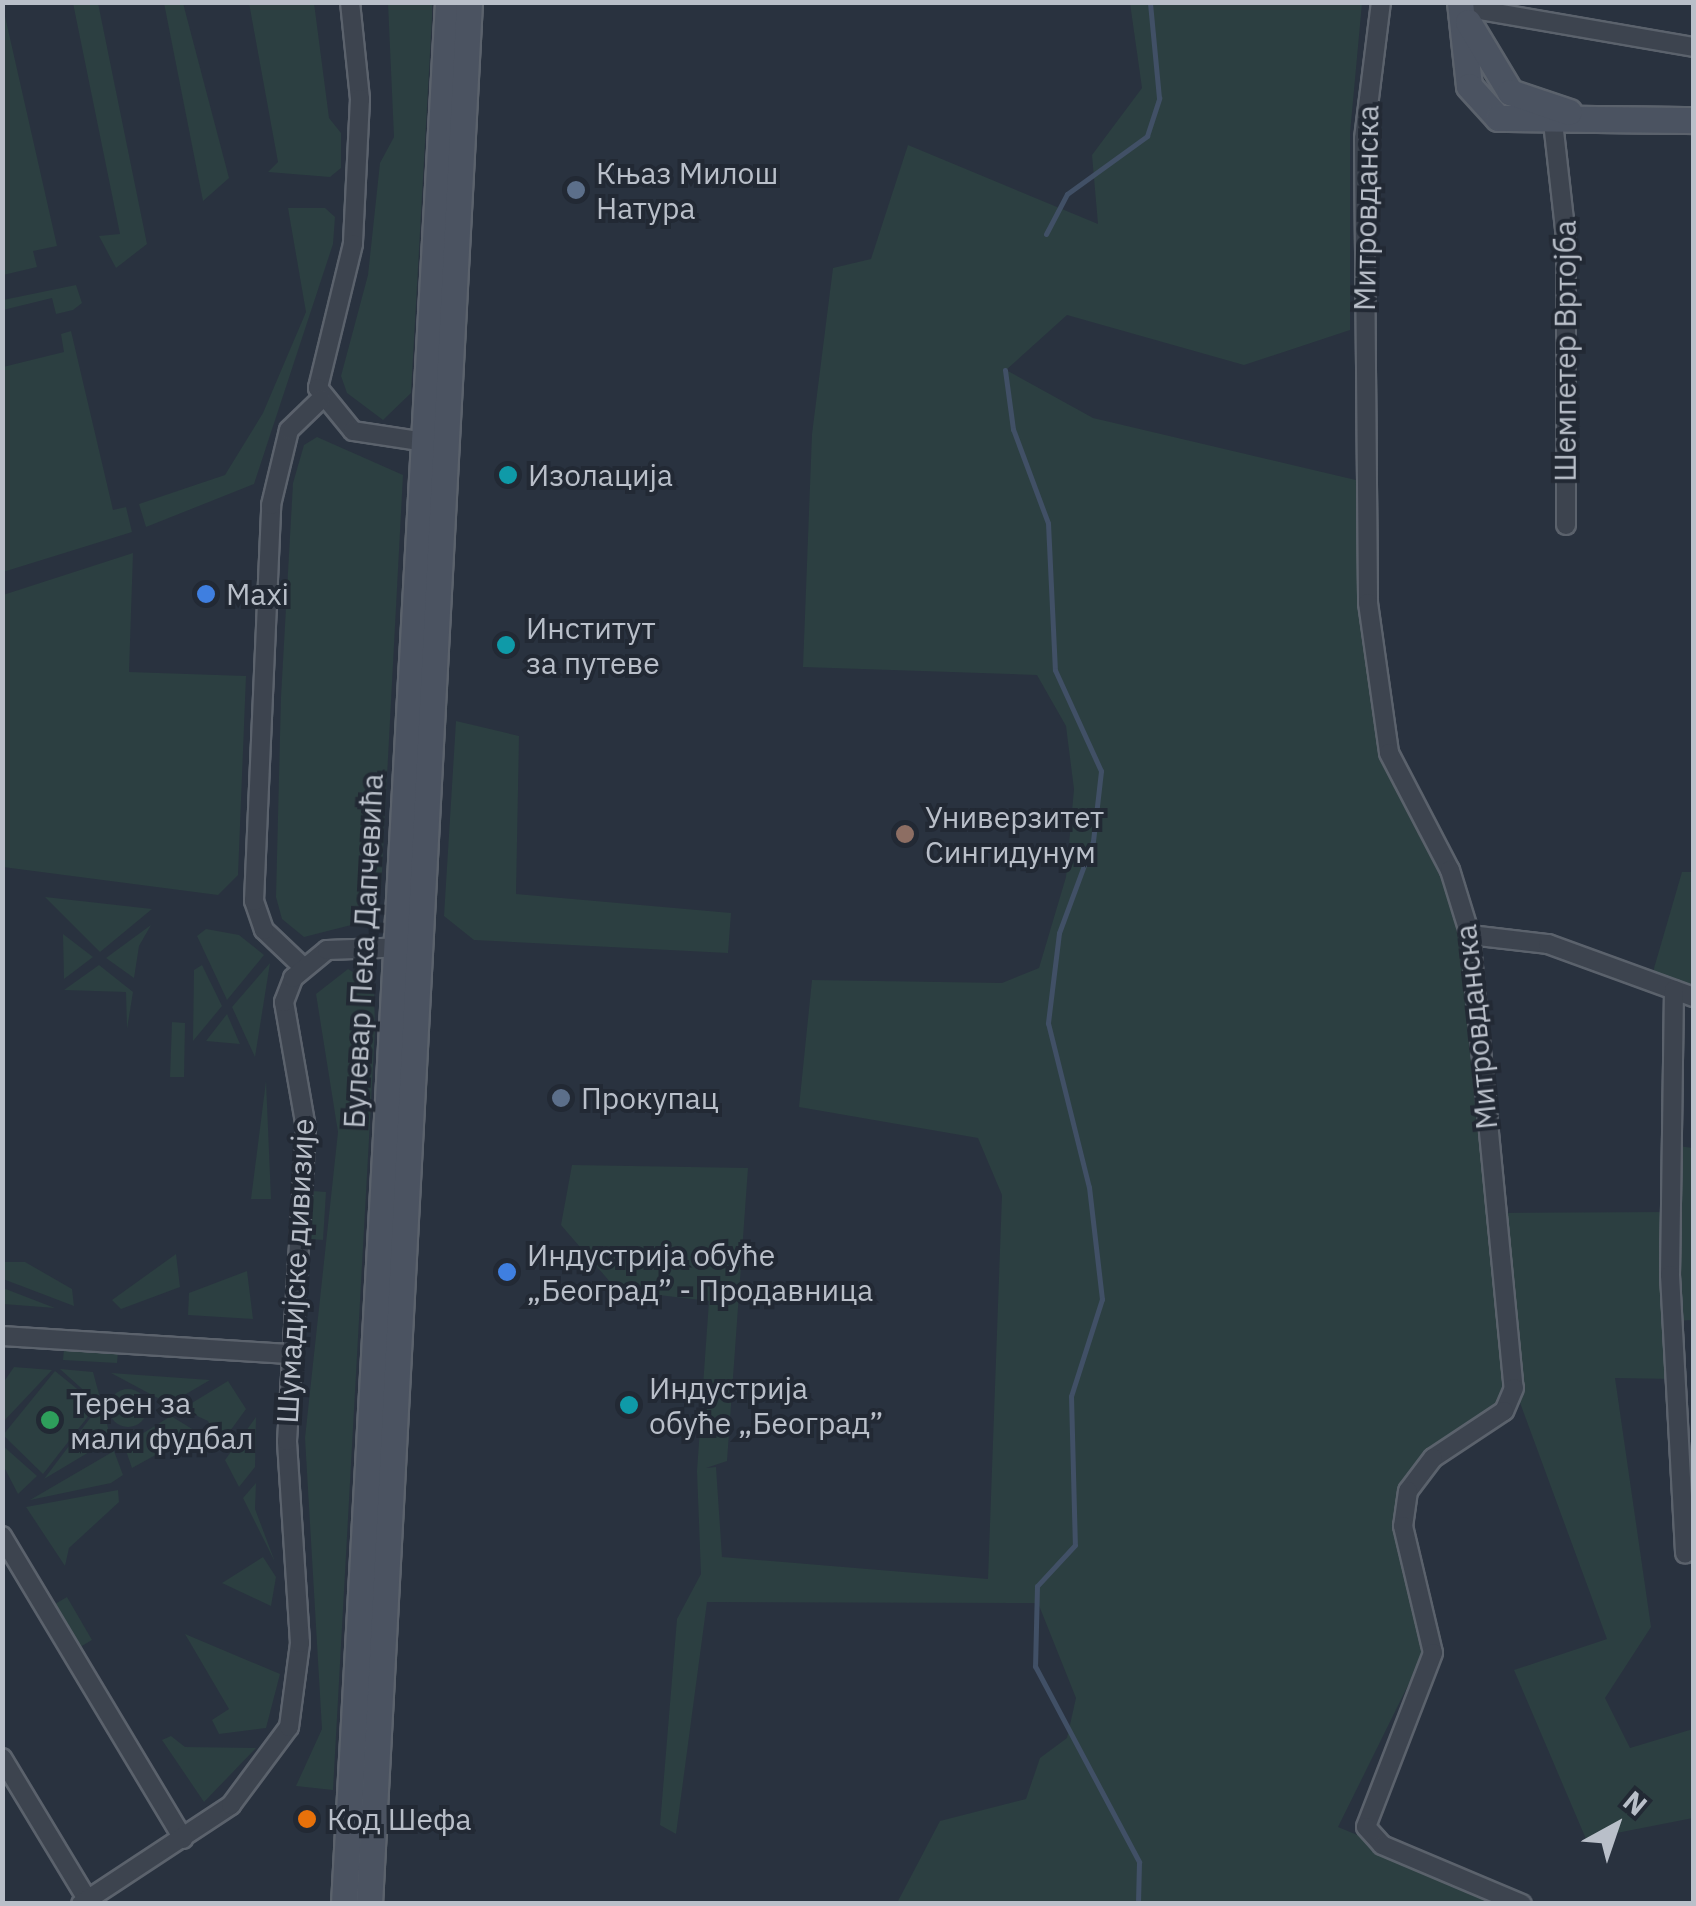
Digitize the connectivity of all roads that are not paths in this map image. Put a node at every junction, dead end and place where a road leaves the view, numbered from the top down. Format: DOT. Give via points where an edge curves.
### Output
graph roads {
  1 [pos="350,2"];
  2 [pos="448,2"];
  3 [pos="469,2"];
  4 [pos="1381,2"];
  5 [pos="1462,9"];
  6 [pos="1694,46"];
  7 [pos="1594,117"];
  8 [pos="1694,120"];
  9 [pos="1553,122"];
  10 [pos="321,398"];
  11 [pos="436,443"];
  12 [pos="1566,525"];
  13 [pos="1470,935"];
  14 [pos="409,948"];
  15 [pos="303,967"];
  16 [pos="1674,990"];
  17 [pos="1694,997"];
  18 [pos="2,1336"];
  19 [pos="291,1354"];
  20 [pos="2,1536"];
  21 [pos="1685,1554"];
  22 [pos="365,1711"];
  23 [pos="2,1758"];
  24 [pos="184,1839"];
  25 [pos="84,1901"];
  26 [pos="344,1904"];
  27 [pos="369,1904"];
  28 [pos="1522,1904"];
  1 -- 10 [label="street" via="357,192 346,290 317,372"];
  2 -- 11 [label="street, Булевар Пека Дапчевића"];
  3 -- 11 [label="street, Булевар Пека Дапчевића"];
  4 -- 13 [label="street, Митровданска" via="1364,139 1368,603 1389,753 1450,870"];
  5 -- 6 [label="street"];
  5 -- 7 [label="street" via="1510,92"];
  5 -- 9 [label="street" via="1475,98 1498,118"];
  7 -- 8 [label="street"];
  7 -- 9 [label="street"];
  9 -- 12 [label="street, Шемпетер Вртојба" via="1554,184 1566,227"];
  10 -- 11 [label="street" via="361,434"];
  10 -- 15 [label="street" via="288,430 271,504 254,901 264,930"];
  11 -- 14 [label="street, Булевар Пека Дапчевића"];
  13 -- 16 [label="street" via="1548,944"];
  13 -- 28 [label="street, Митровданска" via="1514,1395 1494,1420 1423,1466 1408,1491 1403,1526 1432,1653 1366,1818 1382,1845"];
  14 -- 15 [label="street" via="327,950"];
  14 -- 22 [label="street, Булевар Пека Дапчевића"];
  15 -- 19 [label="street, Шумадијске дивизије" via="284,1015 306,1128"];
  16 -- 17 [label="street"];
  16 -- 21 [label="street" via="1670,1290"];
  18 -- 19 [label="street"];
  19 -- 24 [label="street, Шумадијске дивизије" via="294,1712 263,1772"];
  20 -- 24 [label="street"];
  22 -- 26 [label="street, Булевар Пека Дапчевића"];
  22 -- 27 [label="street, Булевар Пека Дапчевића"];
  23 -- 25 [label="street"];
  24 -- 25 [label="street, Шумадијске дивизије"];
}
